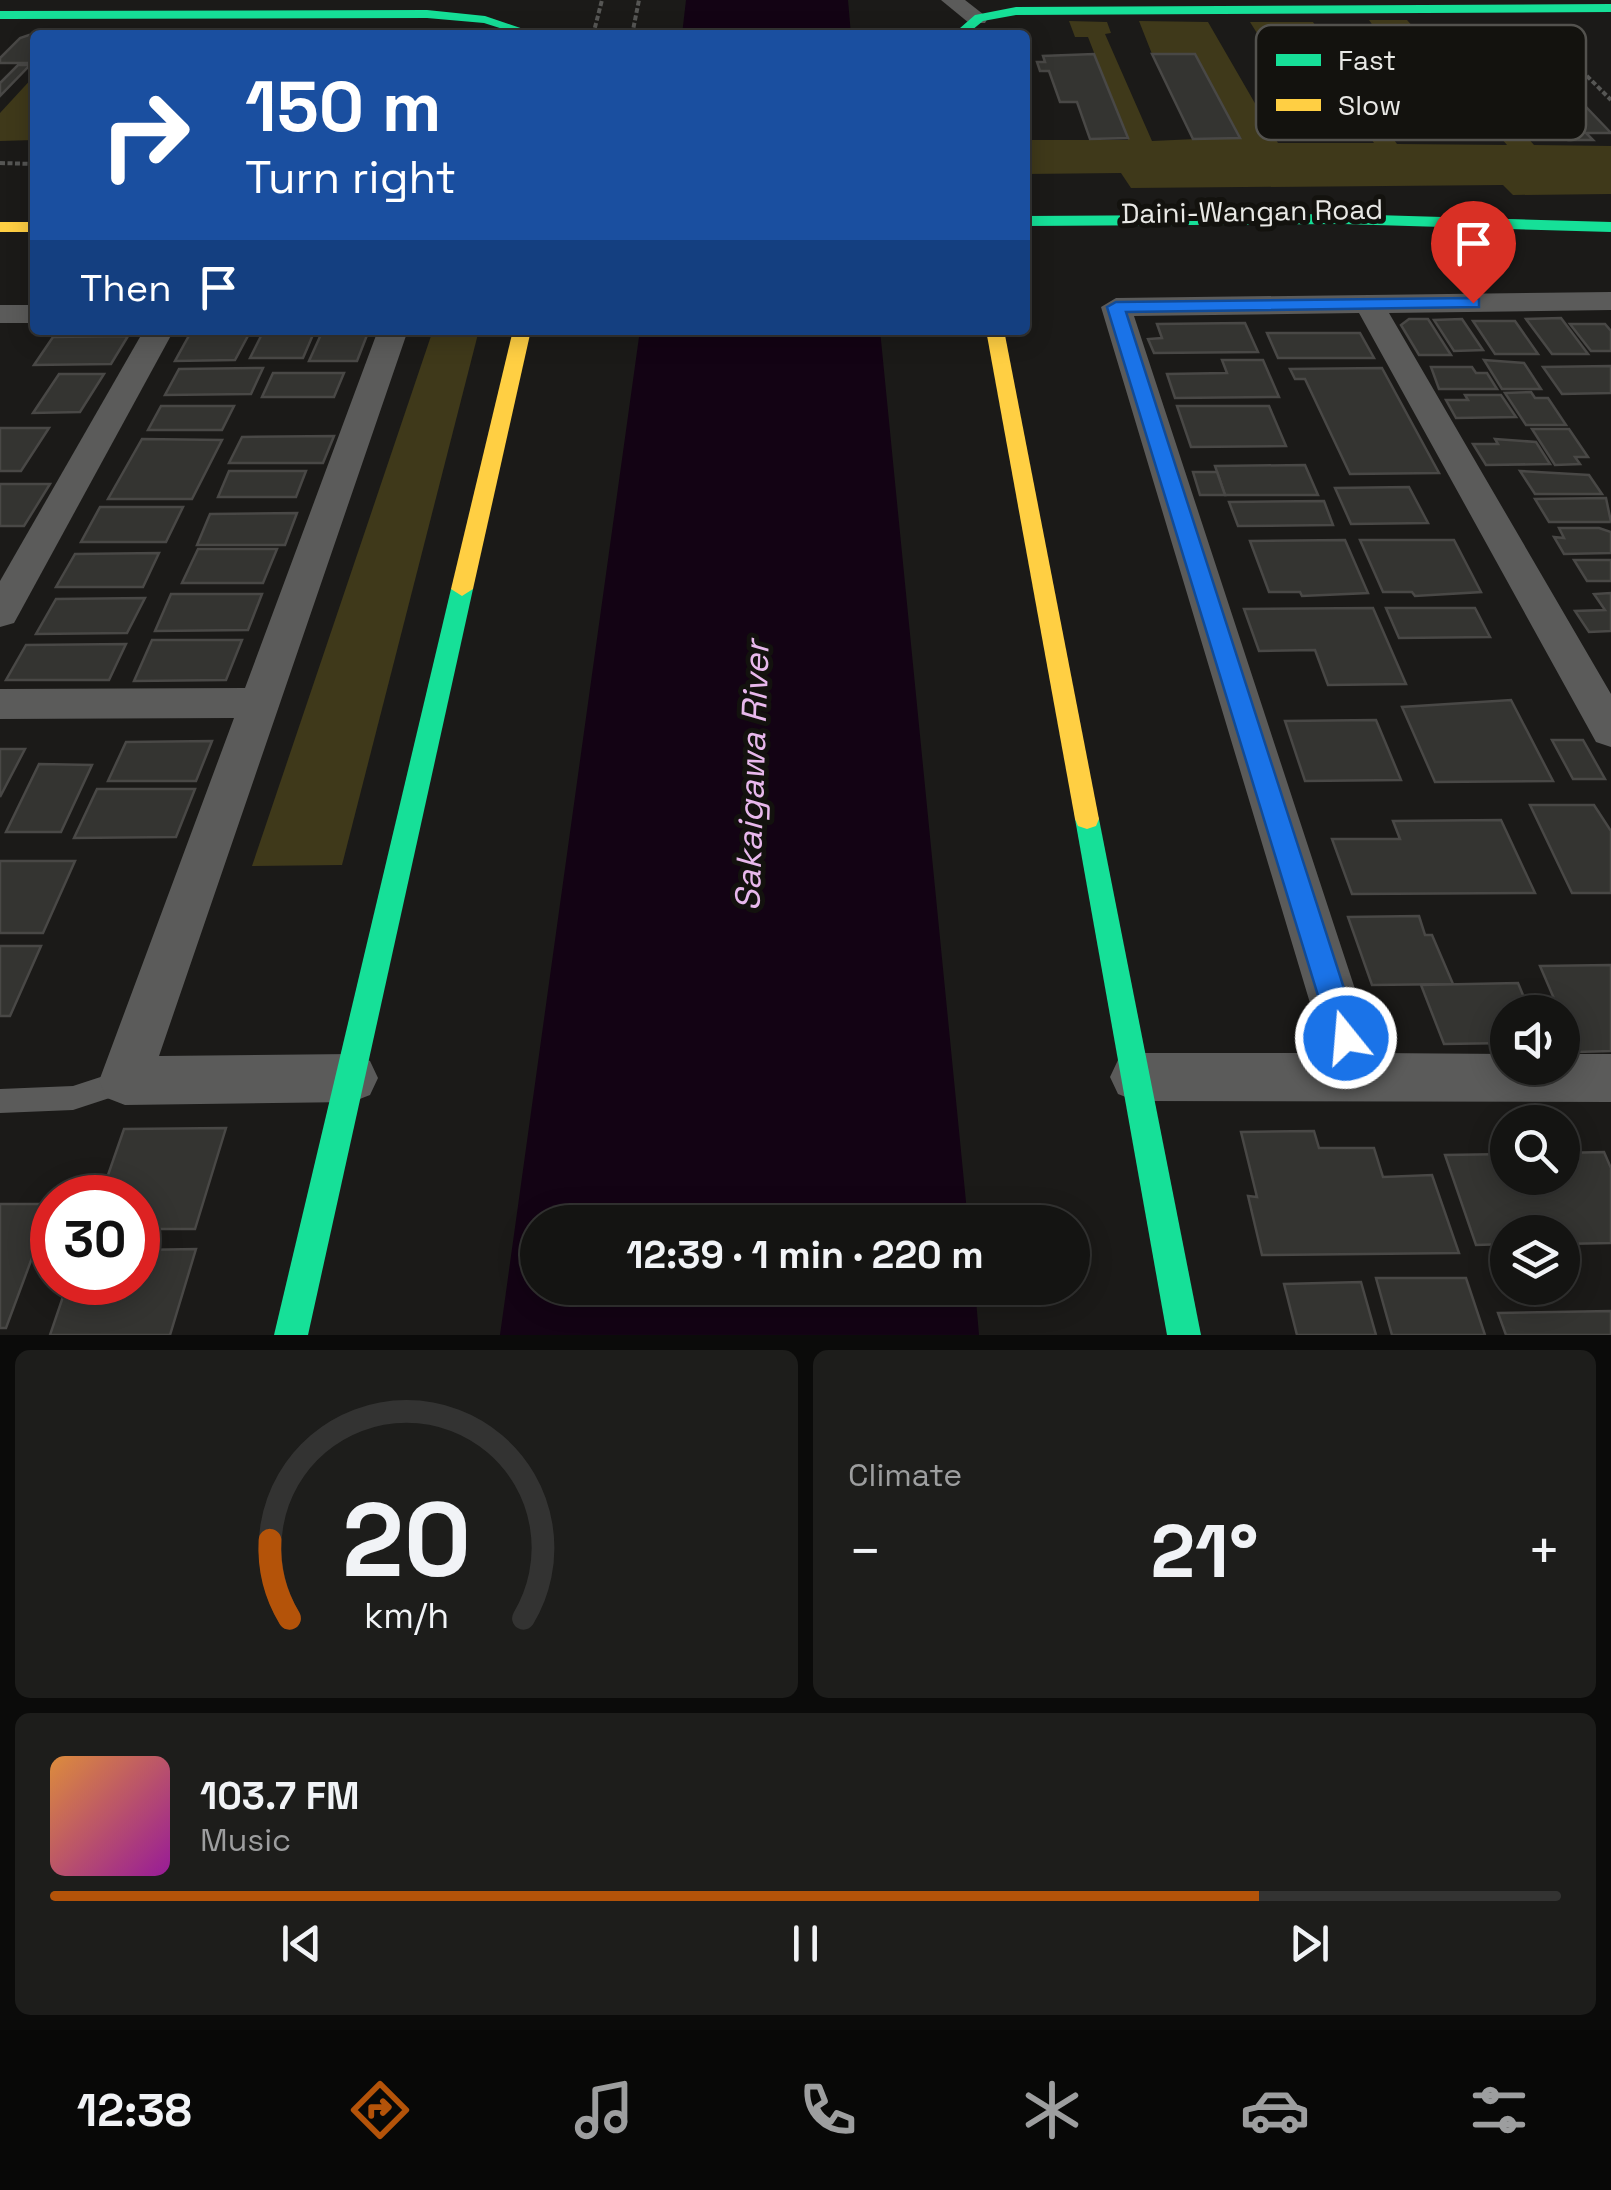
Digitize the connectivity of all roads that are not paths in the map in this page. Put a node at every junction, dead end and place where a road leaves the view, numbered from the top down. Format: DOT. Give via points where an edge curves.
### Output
graph roads {
  1 [pos="951,0"];
  2 [pos="1611,8"];
  3 [pos="0,15"];
  4 [pos="977,18"];
  5 [pos="518,30"];
  6 [pos="964,30"];
  7 [pos="1030,221"];
  8 [pos="1611,227"];
  9 [pos="1539,228"];
  10 [pos="1030,243"];
  11 [pos="1611,301"];
  12 [pos="1369,304"];
  13 [pos="157,335"];
  14 [pos="390,335"];
  15 [pos="521,335"];
  16 [pos="996,335"];
  17 [pos="0,614"];
  18 [pos="256,703"];
  19 [pos="0,704"];
  20 [pos="1611,731"];
  21 [pos="1357,1075"];
  22 [pos="352,1078"];
  23 [pos="1136,1078"];
  24 [pos="1611,1079"];
  25 [pos="125,1081"];
  26 [pos="0,1101"];
  27 [pos="291,1335"];
  28 [pos="1184,1335"];
  1 -- 4 [label="street"];
  2 -- 4 [label="street" via="1026,11"];
  3 -- 5 [label="street" via="427,14"];
  4 -- 6 [label="street"];
  7 -- 9 [label="street, Daini-Wangan Road" via="1342,220"];
  8 -- 9 [label="street, Daini-Wangan Road"];
  9 -- 10 [label="street, Daini-Wangan Road" via="1354,242"];
  11 -- 12 [label="street"];
  12 -- 20 [label="street"];
  12 -- 21 [label="street" via="1116,307"];
  13 -- 17 [label="street"];
  14 -- 18 [label="street"];
  15 -- 22 [label="street"];
  16 -- 23 [label="street"];
  18 -- 19 [label="street"];
  18 -- 25 [label="street"];
  21 -- 23 [label="street"];
  21 -- 24 [label="street"];
  22 -- 25 [label="street"];
  22 -- 27 [label="street"];
  23 -- 28 [label="street"];
  25 -- 26 [label="lane" via="73,1098"];
}
